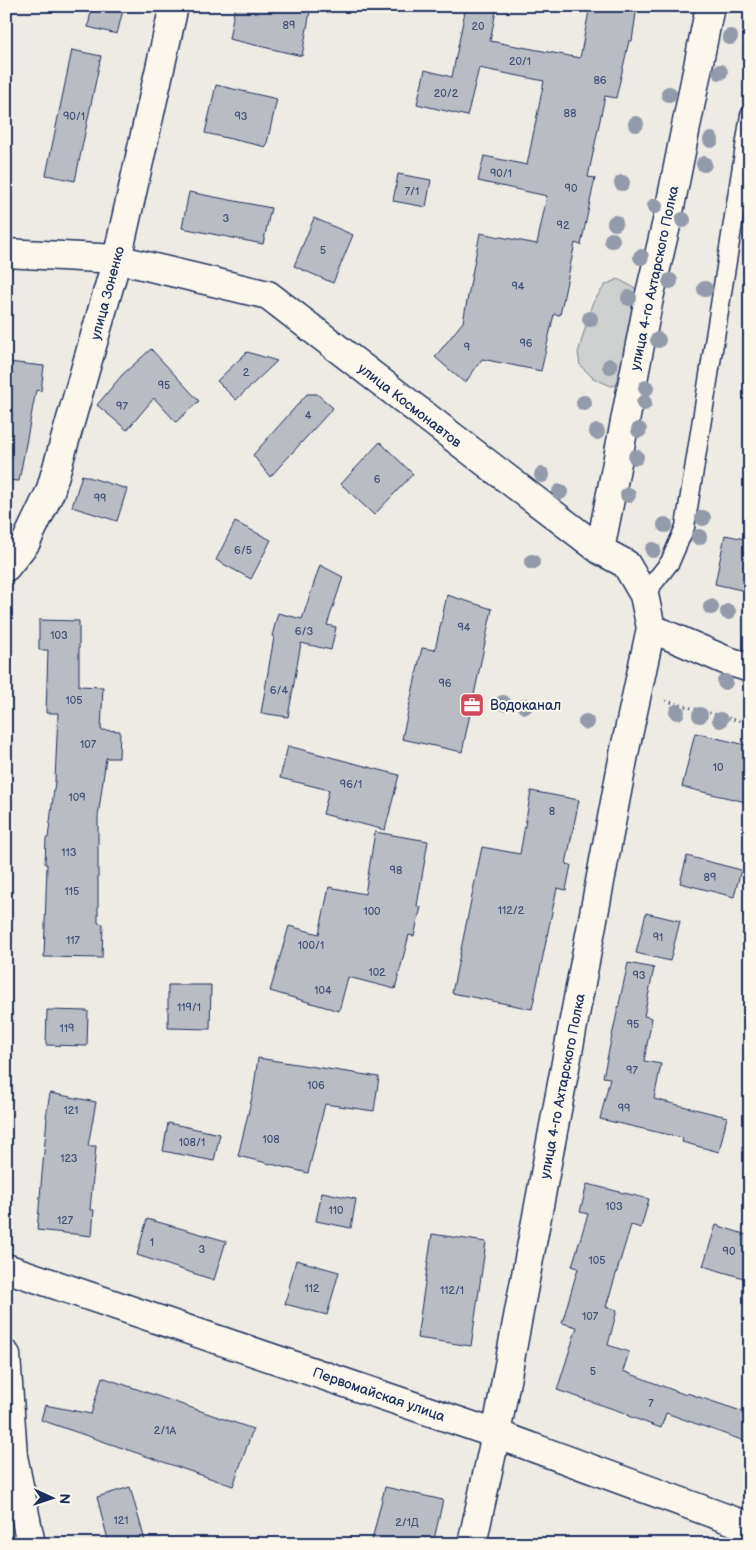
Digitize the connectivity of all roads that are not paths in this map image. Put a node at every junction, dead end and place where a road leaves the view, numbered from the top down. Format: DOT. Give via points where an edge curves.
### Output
graph roads {
  1 [pos="174,6"];
  2 [pos="710,6"];
  3 [pos="750,115"];
  4 [pos="6,253"];
  5 [pos="117,259"];
  6 [pos="600,550"];
  7 [pos="6,567"];
  8 [pos="644,595"];
  9 [pos="651,628"];
  10 [pos="750,668"];
  11 [pos="6,1268"];
  12 [pos="6,1355"];
  13 [pos="496,1434"];
  14 [pos="750,1527"];
  15 [pos="32,1544"];
  16 [pos="472,1544"];
  1 -- 5 [label="street, улица Зоненко"];
  2 -- 6 [label="street, улица 4-го Ахтарского Полка"];
  3 -- 8 [label="lane" via="685,528 670,562"];
  4 -- 5 [label="street, улица Космонавтов"];
  5 -- 6 [label="street, улица Космонавтов" via="268,295"];
  5 -- 7 [label="street, улица Зоненко" via="50,492 26,542"];
  6 -- 8 [label="street, улица Космонавтов" via="626,564"];
  8 -- 9 [label="street, улица Космонавтов"];
  9 -- 10 [label="street"];
  9 -- 13 [label="street, улица 4-го Ахтарского Полка"];
  11 -- 13 [label="street, Первомайская улица"];
  12 -- 15 [label="street" via="13,1456"];
  13 -- 14 [label="street, Первомайская улица"];
  13 -- 16 [label="street, улица 4-го Ахтарского Полка"];
}
